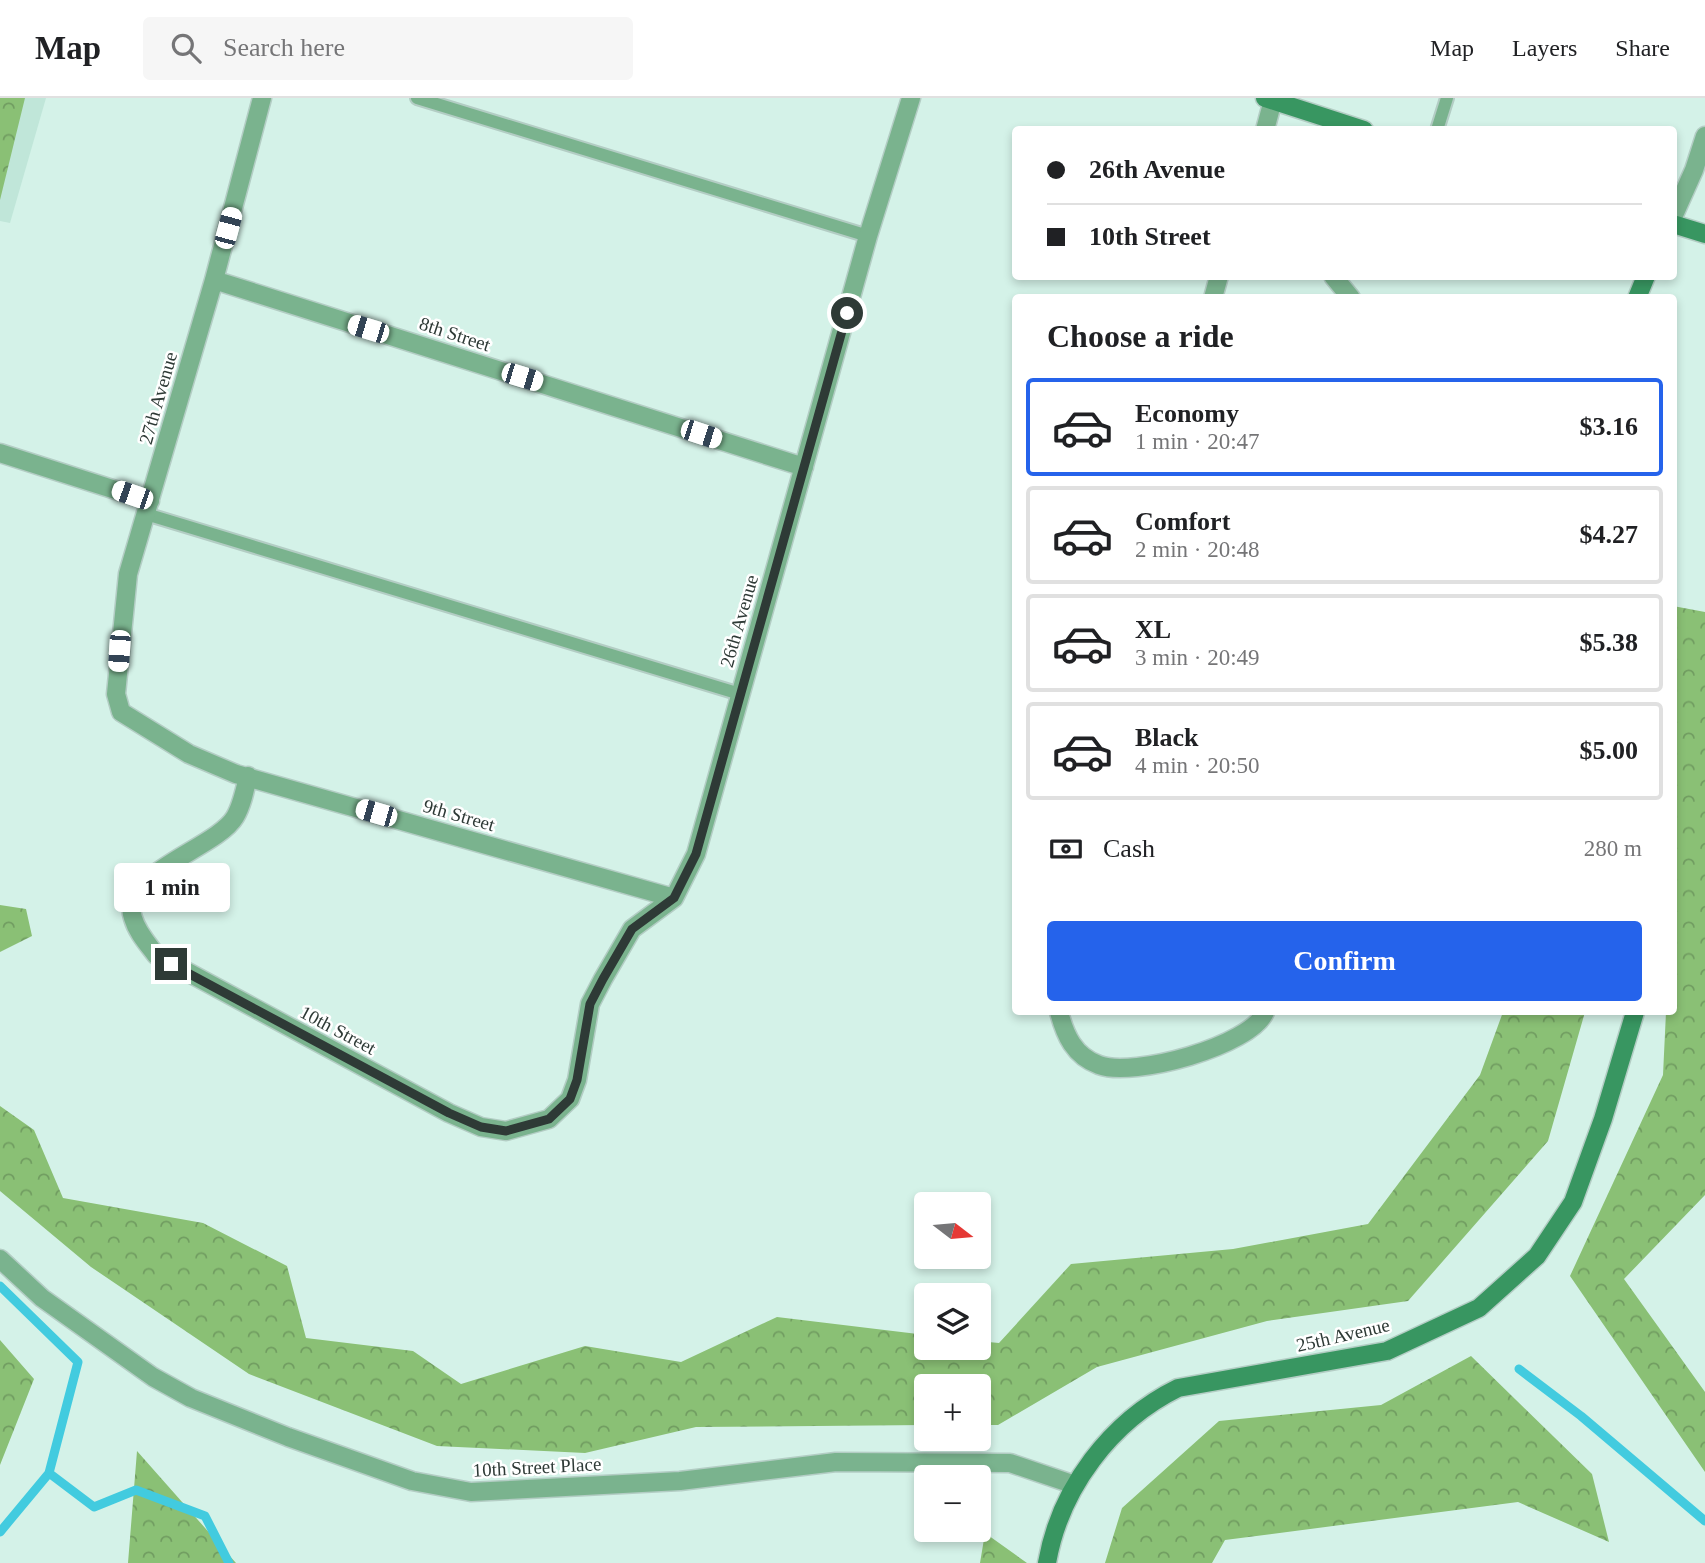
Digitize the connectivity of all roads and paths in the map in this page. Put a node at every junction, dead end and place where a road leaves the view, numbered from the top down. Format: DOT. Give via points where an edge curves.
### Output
graph roads {
  1 [pos="262,98"];
  2 [pos="417,98"];
  3 [pos="911,98"];
  4 [pos="1447,98"];
  5 [pos="1269,99"];
  6 [pos="1265,126"];
  7 [pos="1352,126"];
  8 [pos="1438,126"];
  9 [pos="1705,136"];
  10 [pos="1677,208"];
  11 [pos="1677,225"];
  12 [pos="1705,234"];
  13 [pos="868,236"];
  14 [pos="214,280"];
  15 [pos="1336,280"];
  16 [pos="1348,294"];
  17 [pos="0,453"];
  18 [pos="804,467"];
  19 [pos="148,507"];
  20 [pos="740,694"];
  21 [pos="121,712"];
  22 [pos="248,776"];
  23 [pos="674,898"];
  24 [pos="1060,1015"];
  25 [pos="1264,1015"];
  26 [pos="1634,1015"];
  27 [pos="549,1119"];
  28 [pos="6,1264"];
  29 [pos="1075,1485"];
  30 [pos="1047,1563"];
  1 -- 14 [label="street, 27th Avenue"];
  2 -- 13 [label="lane"];
  3 -- 13 [label="street, 26th Avenue"];
  4 -- 8 [label="lane"];
  5 -- 6 [label="street"];
  5 -- 7 [label="street"];
  9 -- 10 [label="street"];
  11 -- 12 [label="street"];
  13 -- 18 [label="street, 26th Avenue"];
  14 -- 18 [label="street, 8th Street"];
  14 -- 19 [label="street, 27th Avenue"];
  15 -- 16 [label="street"];
  17 -- 19 [label="street"];
  18 -- 20 [label="street, 26th Avenue"];
  19 -- 20 [label="lane"];
  19 -- 21 [label="street, 27th Avenue" via="128,574 120,630 116,694"];
  20 -- 23 [label="street, 26th Avenue" via="696,854"];
  21 -- 22 [label="street, 9th Street" via="189,754"];
  22 -- 23 [label="street, 9th Street"];
  22 -- 27 [label="street, 10th Street" via="234,819 145,880 135,898 131,915 156,955 481,1127 506,1131"];
  23 -- 27 [label="street, 26th Avenue" via="632,929 603,979 590,1004 570,1099"];
  24 -- 25 [label="street" via="1070,1043 1082,1056 1118,1070 1229,1042 1246,1034"];
  26 -- 29 [label="street, 25th Avenue" via="1573,1202 1537,1256 1479,1308 1387,1351 1178,1388 1149,1403 1121,1426"];
  28 -- 29 [label="street, 10th Street Place" via="64,1314 191,1398 424,1483 471,1492 680,1481 836,1462 1010,1463"];
  29 -- 30 [label="street, 25th Avenue"];
}
